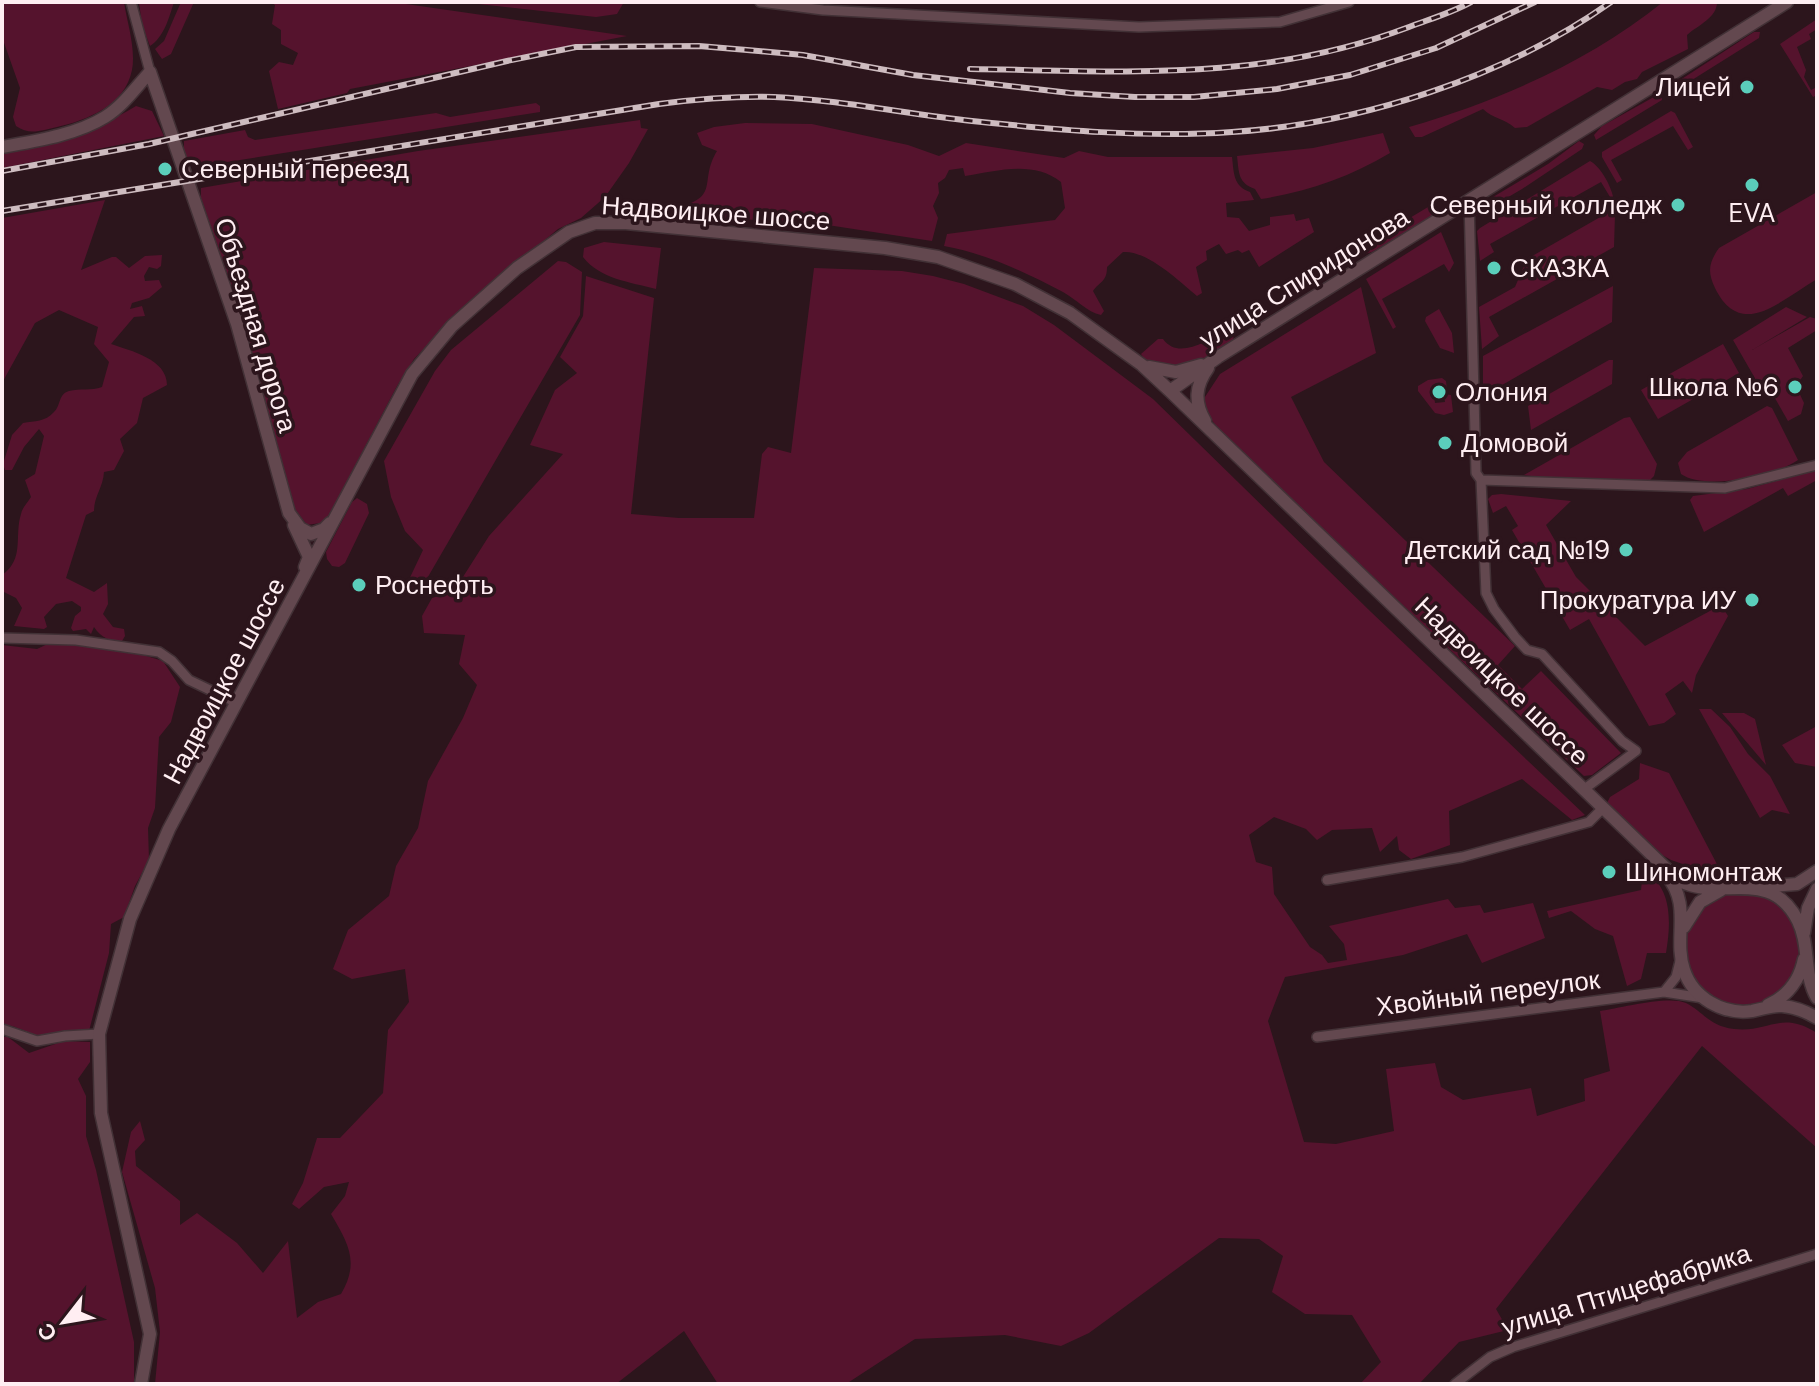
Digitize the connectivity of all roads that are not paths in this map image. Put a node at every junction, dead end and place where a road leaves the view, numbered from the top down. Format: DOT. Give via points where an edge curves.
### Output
graph roads {
  1 [pos="131,2"];
  2 [pos="765,2"];
  3 [pos="1349,2"];
  4 [pos="1787,2"];
  5 [pos="150,72"];
  6 [pos="2,147"];
  7 [pos="1469,200"];
  8 [pos="1218,357"];
  9 [pos="1142,365"];
  10 [pos="1170,391"];
  11 [pos="1217,436"];
  12 [pos="1817,465"];
  13 [pos="1481,480"];
  14 [pos="289,513"];
  15 [pos="335,518"];
  16 [pos="298,589"];
  17 [pos="2,638"];
  18 [pos="237,703"];
  19 [pos="1583,790"];
  20 [pos="1602,809"];
  21 [pos="1649,854"];
  22 [pos="1817,871"];
  23 [pos="1327,880"];
  24 [pos="1733,887"];
  25 [pos="1757,888"];
  26 [pos="1817,889"];
  27 [pos="1682,934"];
  28 [pos="1805,950"];
  29 [pos="1680,957"];
  30 [pos="1664,992"];
  31 [pos="1817,998"];
  32 [pos="1705,999"];
  33 [pos="1764,1008"];
  34 [pos="1817,1018"];
  35 [pos="2,1029"];
  36 [pos="99,1034"];
  37 [pos="1317,1037"];
  38 [pos="1817,1254"];
  39 [pos="141,1384"];
  40 [pos="1455,1384"];
  1 -- 5 [label="street, Объездная дорога"];
  2 -- 3 [label="street" via="823,10 1139,27 1280,22"];
  4 -- 7 [label="main road, улица Спиридонова"];
  5 -- 6 [label="main road" via="115,110 94,123"];
  5 -- 14 [label="main road, Объездная дорога" via="237,324"];
  7 -- 8 [label="main road, улица Спиридонова"];
  7 -- 13 [label="street" via="1476,473"];
  8 -- 9 [label="main road" via="1176,372"];
  8 -- 10 [label="main road, улица Спиридонова"];
  8 -- 11 [label="main road" via="1201,378 1197,398"];
  9 -- 10 [label="main road, Надвоицкое шоссе"];
  9 -- 15 [label="main road, Надвоицкое шоссе" via="1070,313 1029,291 938,257 595,223 569,232 517,268 452,326 412,374"];
  10 -- 11 [label="main road, Надвоицкое шоссе"];
  11 -- 19 [label="main road, Надвоицкое шоссе"];
  12 -- 13 [label="street" via="1725,488"];
  13 -- 19 [label="street" via="1486,593 1494,609 1527,650 1542,654 1636,751"];
  14 -- 15 [label="main road" via="311,534"];
  14 -- 16 [label="main road, Объездная дорога" via="309,557"];
  15 -- 16 [label="main road, Надвоицкое шоссе"];
  16 -- 18 [label="main road, Надвоицкое шоссе"];
  17 -- 18 [label="street" via="76,640 159,652 189,680"];
  18 -- 36 [label="main road, Надвоицкое шоссе" via="169,829 130,919"];
  19 -- 20 [label="main road, Надвоицкое шоссе"];
  20 -- 21 [label="main road, Надвоицкое шоссе"];
  20 -- 23 [label="street" via="1589,822 1462,857"];
  21 -- 24 [label="main road" via="1685,884"];
  21 -- 27 [label="main road" via="1679,896"];
  22 -- 25 [label="main road" via="1797,884"];
  24 -- 25 [label="main road"];
  24 -- 27 [label="main road" via="1700,902"];
  25 -- 28 [label="main road" via="1789,907 1801,926"];
  26 -- 28 [label="main road" via="1805,918"];
  27 -- 29 [label="main road"];
  28 -- 31 [label="main road"];
  28 -- 33 [label="main road" via="1793,986"];
  29 -- 30 [label="street" via="1676,977"];
  29 -- 32 [label="main road" via="1691,985"];
  30 -- 32 [label="street, Хвойный переулок"];
  30 -- 37 [label="street, Хвойный переулок"];
  32 -- 33 [label="main road" via="1727,1009"];
  33 -- 34 [label="main road" via="1789,1007"];
  35 -- 36 [label="street" via="37,1041"];
  36 -- 39 [label="main road, Надвоицкое шоссе" via="101,1113 150,1334"];
  38 -- 40 [label="street, улица Птицефабрика" via="1513,1347"];
}
